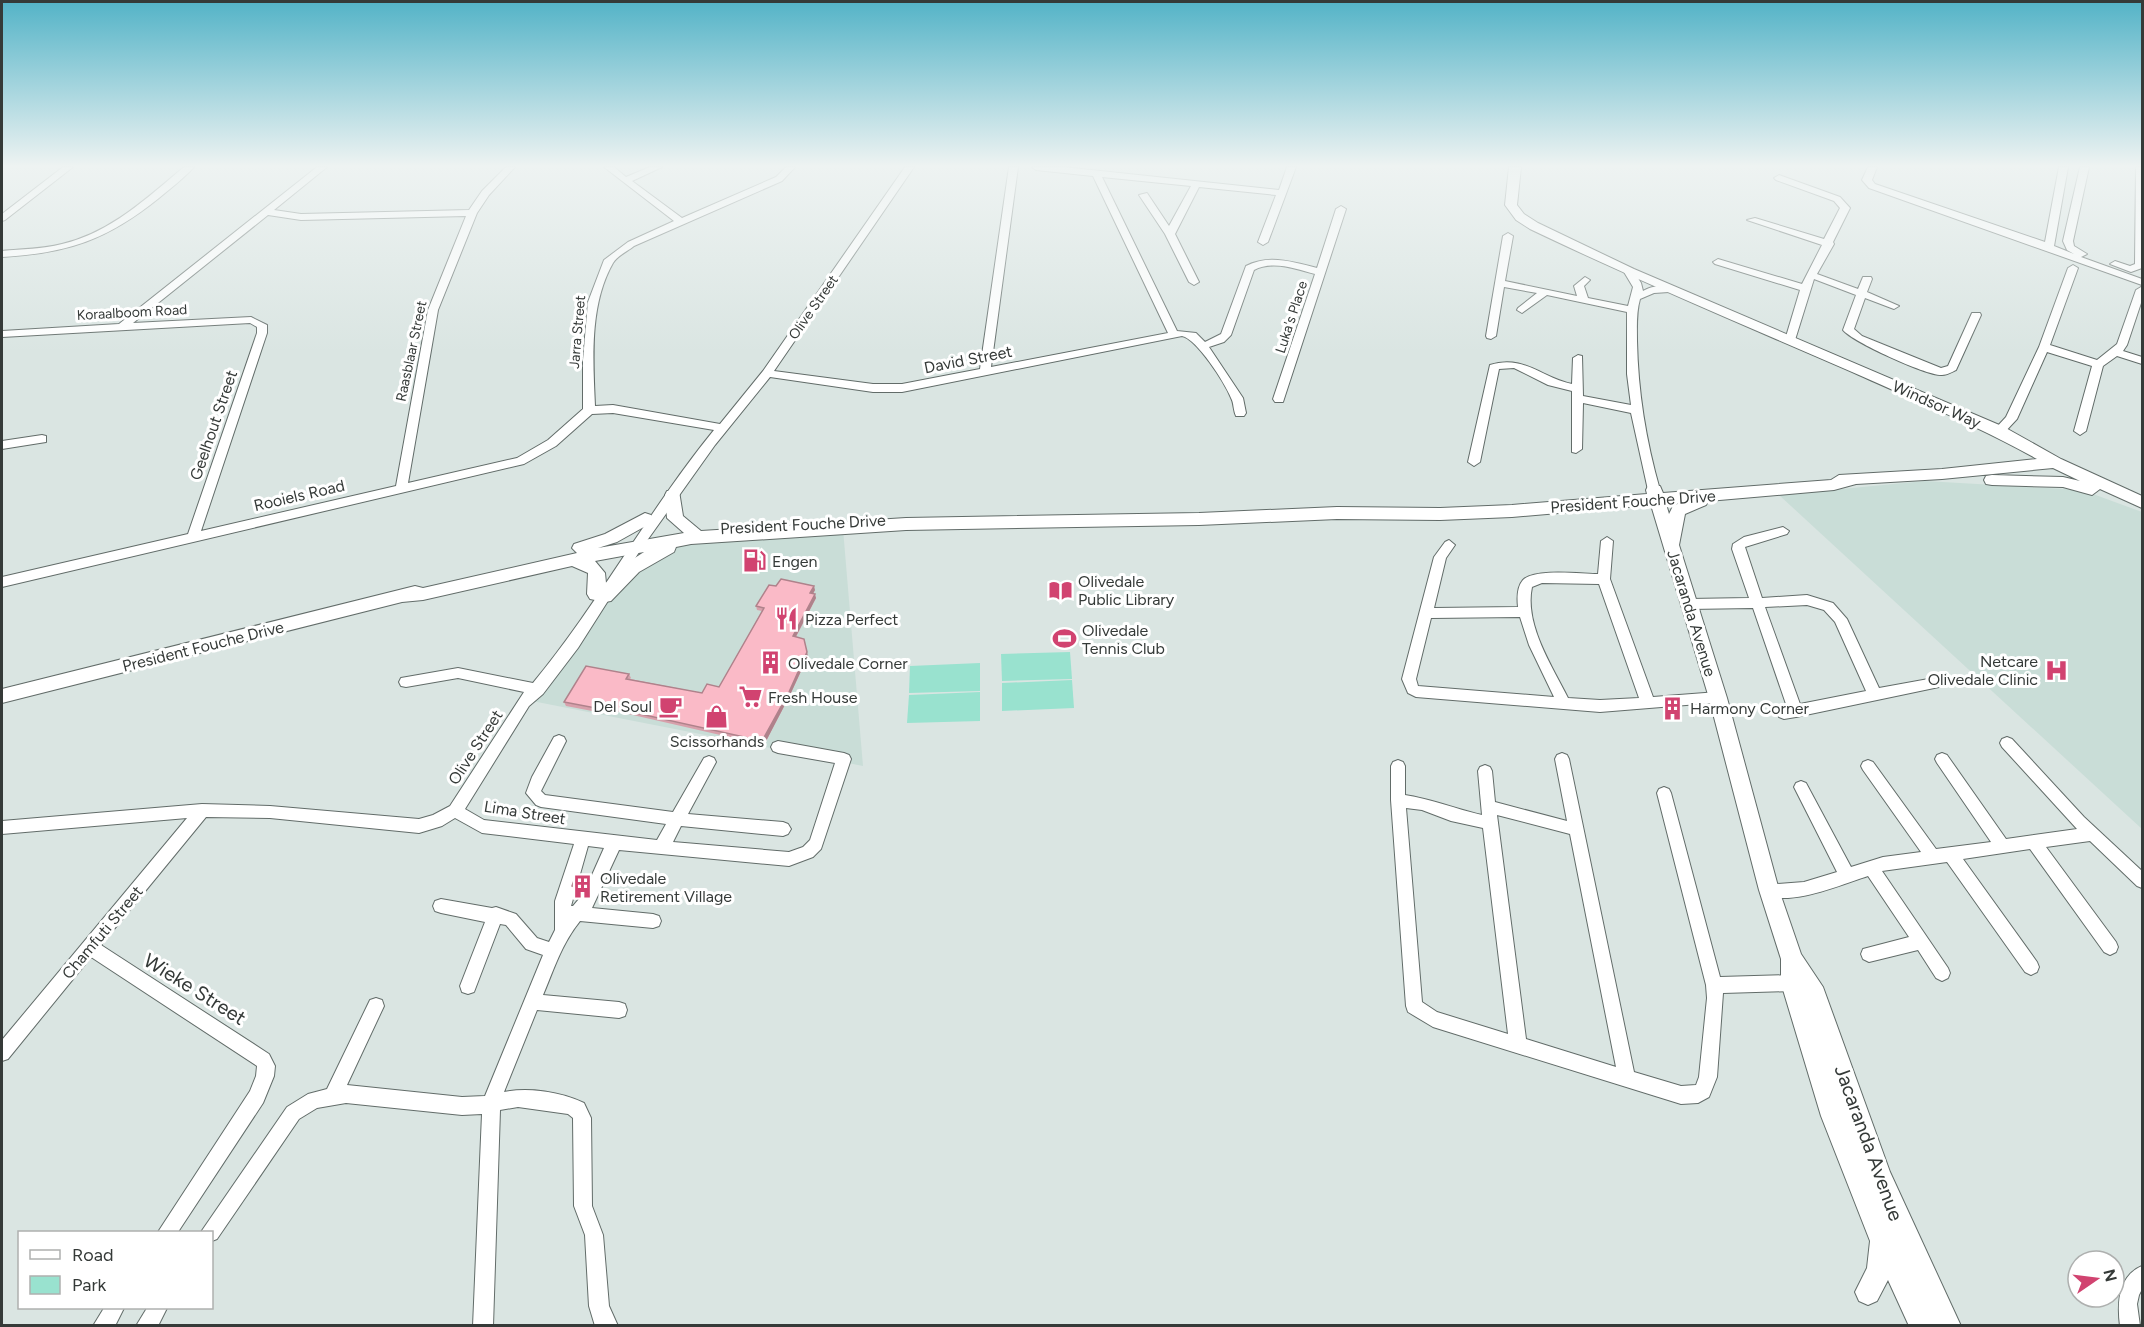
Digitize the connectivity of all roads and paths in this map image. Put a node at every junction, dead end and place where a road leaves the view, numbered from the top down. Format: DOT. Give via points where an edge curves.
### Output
graph roads {
  1 [pos="109,229"];
  2 [pos="245,229"];
  3 [pos="466,229"];
  4 [pos="666,229"];
  5 [pos="867,229"];
  6 [pos="1005,229"];
  7 [pos="1123,229"];
  8 [pos="1167,229"];
  9 [pos="1173,229"];
  10 [pos="1268,229"];
  11 [pos="1334,229"];
  12 [pos="1541,229"];
  13 [pos="1781,229"];
  14 [pos="1836,229"];
  15 [pos="1996,229"];
  16 [pos="2052,229"];
  17 [pos="2072,229"];
  18 [pos="2141,229"];
  19 [pos="1170,234"];
  20 [pos="1508,236"];
  21 [pos="1263,242"];
  22 [pos="1573,244"];
  23 [pos="1829,244"];
  24 [pos="2049,247"];
  25 [pos="2,254"];
  26 [pos="2141,257"];
  27 [pos="1718,262"];
  28 [pos="2073,268"];
  29 [pos="1320,272"];
  30 [pos="1629,272"];
  31 [pos="1812,275"];
  32 [pos="1867,279"];
  33 [pos="1585,280"];
  34 [pos="1194,282"];
  35 [pos="1501,283"];
  36 [pos="2141,286"];
  37 [pos="1805,288"];
  38 [pos="1669,289"];
  39 [pos="1545,292"];
  40 [pos="1862,292"];
  41 [pos="1638,297"];
  42 [pos="1583,299"];
  43 [pos="1893,306"];
  44 [pos="1522,310"];
  45 [pos="1632,310"];
  46 [pos="1729,313"];
  47 [pos="1977,315"];
  48 [pos="262,325"];
  49 [pos="122,327"];
  50 [pos="1173,333"];
  51 [pos="2,334"];
  52 [pos="1491,336"];
  53 [pos="1790,340"];
  54 [pos="1203,346"];
  55 [pos="2044,346"];
  56 [pos="2116,352"];
  57 [pos="1578,358"];
  58 [pos="2142,361"];
  59 [pos="2098,364"];
  60 [pos="767,373"];
  61 [pos="985,373"];
  62 [pos="1576,394"];
  63 [pos="1279,399"];
  64 [pos="589,410"];
  65 [pos="1635,410"];
  66 [pos="1240,413"];
  67 [pos="722,429"];
  68 [pos="2080,431"];
  69 [pos="2006,435"];
  70 [pos="42,439"];
  71 [pos="711,442"];
  72 [pos="2,445"];
  73 [pos="1576,449"];
  74 [pos="1474,462"];
  75 [pos="2055,463"];
  76 [pos="1991,470"];
  77 [pos="1942,474"];
  78 [pos="1850,481"];
  79 [pos="400,489"];
  80 [pos="1734,494"];
  81 [pos="673,495"];
  82 [pos="1655,495"];
  83 [pos="2142,503"];
  84 [pos="1595,504"];
  85 [pos="1416,512"];
  86 [pos="1210,517"];
  87 [pos="645,519"];
  88 [pos="821,529"];
  89 [pos="1666,531"];
  90 [pos="1783,531"];
  91 [pos="692,535"];
  92 [pos="193,537"];
  93 [pos="1607,541"];
  94 [pos="634,544"];
  95 [pos="795,545"];
  96 [pos="1449,545"];
  97 [pos="1672,550"];
  98 [pos="570,555"];
  99 [pos="1604,579"];
  100 [pos="2,582"];
  101 [pos="601,595"];
  102 [pos="1758,603"];
  103 [pos="1689,604"];
  104 [pos="1525,612"];
  105 [pos="1426,613"];
  106 [pos="406,682"];
  107 [pos="1934,684"];
  108 [pos="532,694"];
  109 [pos="1875,695"];
  110 [pos="2,696"];
  111 [pos="1718,698"];
  112 [pos="1564,703"];
  113 [pos="1648,703"];
  114 [pos="559,741"];
  115 [pos="2007,743"];
  116 [pos="778,747"];
  117 [pos="1562,759"];
  118 [pos="1942,759"];
  119 [pos="709,762"];
  120 [pos="1398,766"];
  121 [pos="1868,766"];
  122 [pos="1485,771"];
  123 [pos="1801,788"];
  124 [pos="1664,793"];
  125 [pos="1398,800"];
  126 [pos="202,810"];
  127 [pos="454,811"];
  128 [pos="1489,815"];
  129 [pos="676,819"];
  130 [pos="2,827"];
  131 [pos="783,829"];
  132 [pos="1576,829"];
  133 [pos="2091,834"];
  134 [pos="583,840"];
  135 [pos="614,843"];
  136 [pos="2034,843"];
  137 [pos="2003,847"];
  138 [pos="661,848"];
  139 [pos="1951,855"];
  140 [pos="1933,857"];
  141 [pos="1871,867"];
  142 [pos="1847,875"];
  143 [pos="2142,882"];
  144 [pos="1769,890"];
  145 [pos="441,906"];
  146 [pos="496,914"];
  147 [pos="568,919"];
  148 [pos="652,921"];
  149 [pos="1921,942"];
  150 [pos="90,947"];
  151 [pos="2110,947"];
  152 [pos="553,951"];
  153 [pos="1869,954"];
  154 [pos="2031,968"];
  155 [pos="1792,971"];
  156 [pos="1942,974"];
  157 [pos="1714,985"];
  158 [pos="468,986"];
  159 [pos="532,1002"];
  160 [pos="376,1006"];
  161 [pos="620,1010"];
  162 [pos="1518,1044"];
  163 [pos="2,1053"];
  164 [pos="1627,1078"];
  165 [pos="333,1095"];
  166 [pos="491,1102"];
  167 [pos="168,1231"];
  168 [pos="211,1231"];
  169 [pos="1882,1240"];
  170 [pos="2142,1276"];
  171 [pos="1868,1292"];
  172 [pos="114,1309"];
  173 [pos="157,1309"];
  174 [pos="103,1326"];
  175 [pos="146,1326"];
  176 [pos="483,1326"];
  177 [pos="608,1326"];
  178 [pos="1923,1326"];
  179 [pos="1948,1326"];
  180 [pos="2130,1326"];
  1 -- 25 [label="street" via="65,247"];
  2 -- 49 [label="street"];
  3 -- 79 [label="street, Raasblaar Street" via="433,310"];
  4 -- 64 [label="street, Jarra Street" via="624,248 605,268 593,302"];
  5 -- 60 [label="street, Olive Street"];
  6 -- 61 [label="street"];
  7 -- 50 [label="street"];
  8 -- 19 [label="street"];
  9 -- 19 [label="street"];
  10 -- 21 [label="street"];
  11 -- 29 [label="street, Luka's Place"];
  12 -- 22 [label="street, Windsor Way"];
  13 -- 23 [label="street"];
  14 -- 23 [label="street"];
  15 -- 24 [label="street"];
  16 -- 24 [label="street"];
  17 -- 26 [label="street" via="2068,245 2080,253 2131,268 2139,267"];
  18 -- 26 [label="street"];
  19 -- 34 [label="street"];
  20 -- 35 [label="street"];
  22 -- 30 [label="street, Windsor Way"];
  22 -- 46 [label="street, Windsor Way"];
  23 -- 31 [label="street"];
  24 -- 36 [label="street"];
  27 -- 37 [label="street"];
  28 -- 55 [label="street"];
  29 -- 54 [label="street" via="1271,263 1250,268 1226,335"];
  29 -- 63 [label="street, Luka's Place"];
  30 -- 38 [label="street, Windsor Way"];
  30 -- 41 [label="street"];
  31 -- 37 [label="street"];
  31 -- 40 [label="street"];
  32 -- 40 [label="street"];
  33 -- 42 [label="street" via="1579,286"];
  35 -- 39 [label="street"];
  35 -- 52 [label="street"];
  36 -- 56 [label="street" via="2122,345"];
  37 -- 53 [label="street"];
  38 -- 41 [label="street"];
  38 -- 46 [label="street, Windsor Way"];
  39 -- 42 [label="street"];
  39 -- 44 [label="street"];
  40 -- 43 [label="street"];
  40 -- 47 [label="street" via="1848,325 1850,332 1942,372 1952,368"];
  41 -- 45 [label="street, Jacaranda Avenue"];
  42 -- 45 [label="street"];
  45 -- 65 [label="street, Jacaranda Avenue"];
  46 -- 53 [label="street, Windsor Way"];
  48 -- 49 [label="street, Koraalboom Road" via="250,320"];
  48 -- 92 [label="street, Geelhout Street"];
  49 -- 51 [label="street, Koraalboom Road"];
  50 -- 54 [label="street" via="1188,333"];
  50 -- 61 [label="street, David Street"];
  53 -- 69 [label="street, Windsor Way"];
  54 -- 66 [label="street" via="1237,398"];
  55 -- 59 [label="street"];
  55 -- 69 [label="street"];
  56 -- 58 [label="street"];
  56 -- 59 [label="street"];
  57 -- 62 [label="street"];
  59 -- 68 [label="street"];
  60 -- 61 [label="street, David Street" via="887,389"];
  60 -- 67 [label="street, Olive Street"];
  62 -- 65 [label="street"];
  62 -- 73 [label="street"];
  62 -- 74 [label="street" via="1521,367 1494,367"];
  64 -- 67 [label="street" via="613,409"];
  64 -- 79 [label="street, Rooiels Road" via="530,457"];
  65 -- 82 [label="street, Jacaranda Avenue"];
  67 -- 71 [label="street, Olive Street"];
  69 -- 75 [label="street, Windsor Way"];
  69 -- 76 [label="street" via="2011,454"];
  70 -- 72 [label="street"];
  71 -- 81 [label="street, Olive Street"];
  71 -- 87 [label="street, Olive Street"];
  75 -- 76 [label="street, President Fouche Drive"];
  75 -- 83 [label="street, Windsor Way"];
  76 -- 77 [label="street, President Fouche Drive"];
  77 -- 78 [label="street, President Fouche Drive"];
  77 -- 83 [label="street" via="2063,482"];
  78 -- 80 [label="street, President Fouche Drive"];
  78 -- 82 [label="street, President Fouche Drive" via="1750,481"];
  79 -- 92 [label="street, Rooiels Road"];
  80 -- 82 [label="street, President Fouche Drive"];
  80 -- 97 [label="street" via="1695,502 1679,510"];
  81 -- 91 [label="street" via="675,518"];
  81 -- 94 [label="street, Olive Street"];
  82 -- 84 [label="street, President Fouche Drive"];
  82 -- 85 [label="street, President Fouche Drive" via="1478,502"];
  82 -- 89 [label="street, Jacaranda Avenue"];
  84 -- 85 [label="street, President Fouche Drive" via="1440,514"];
  84 -- 89 [label="street" via="1638,508"];
  85 -- 86 [label="street, President Fouche Drive"];
  86 -- 88 [label="street, President Fouche Drive"];
  86 -- 91 [label="street, President Fouche Drive" via="1186,514 896,518 795,522"];
  87 -- 94 [label="street, Olive Street"];
  87 -- 98 [label="street"];
  88 -- 91 [label="street, President Fouche Drive"];
  88 -- 95 [label="street"];
  89 -- 97 [label="street, Jacaranda Avenue"];
  90 -- 102 [label="street" via="1739,544 1739,554"];
  91 -- 94 [label="street, President Fouche Drive"];
  91 -- 101 [label="street" via="635,564"];
  92 -- 100 [label="street, Rooiels Road"];
  93 -- 99 [label="street"];
  94 -- 98 [label="street, President Fouche Drive"];
  94 -- 101 [label="street, Olive Street"];
  96 -- 105 [label="street" via="1440,557"];
  97 -- 103 [label="street, Jacaranda Avenue"];
  98 -- 101 [label="street" via="596,570"];
  98 -- 110 [label="street, President Fouche Drive"];
  99 -- 104 [label="street" via="1533,580 1524,593"];
  99 -- 113 [label="street"];
  101 -- 108 [label="street, Olive Street"];
  102 -- 103 [label="street"];
  102 -- 109 [label="street" via="1807,600 1821,602 1833,610"];
  102 -- 109 [label="street" via="1790,712"];
  103 -- 111 [label="street, Jacaranda Avenue"];
  104 -- 105 [label="street"];
  104 -- 112 [label="street"];
  105 -- 112 [label="street" via="1409,679 1416,691"];
  106 -- 108 [label="street" via="458,673"];
  107 -- 109 [label="street"];
  108 -- 127 [label="street, Olive Street"];
  111 -- 113 [label="street"];
  111 -- 144 [label="street, Jacaranda Avenue"];
  112 -- 113 [label="street"];
  114 -- 129 [label="street" via="537,781 533,793 536,798"];
  115 -- 133 [label="street"];
  116 -- 138 [label="street, Lima Street" via="844,759 816,844 808,852 789,859"];
  117 -- 132 [label="street"];
  118 -- 137 [label="street"];
  119 -- 129 [label="street"];
  120 -- 125 [label="street"];
  121 -- 140 [label="street"];
  122 -- 128 [label="street"];
  123 -- 142 [label="street"];
  124 -- 157 [label="street"];
  125 -- 128 [label="street" via="1451,815"];
  125 -- 162 [label="street" via="1414,1006 1433,1019"];
  126 -- 127 [label="street" via="270,812 408,826 419,826"];
  126 -- 130 [label="street"];
  126 -- 150 [label="street, Chamfuti Street"];
  127 -- 134 [label="street, Lima Street" via="482,826"];
  128 -- 132 [label="street" via="1518,813"];
  128 -- 162 [label="street"];
  129 -- 131 [label="street"];
  129 -- 138 [label="street"];
  132 -- 164 [label="street"];
  133 -- 136 [label="street"];
  133 -- 143 [label="street"];
  134 -- 135 [label="street, Lima Street"];
  134 -- 147 [label="street" via="563,901"];
  135 -- 138 [label="street, Lima Street"];
  135 -- 147 [label="street" via="590,898"];
  136 -- 137 [label="street"];
  136 -- 151 [label="street"];
  137 -- 139 [label="street"];
  139 -- 140 [label="street"];
  139 -- 154 [label="street"];
  140 -- 141 [label="street"];
  141 -- 142 [label="street"];
  141 -- 149 [label="street"];
  142 -- 144 [label="street" via="1804,890"];
  144 -- 155 [label="street, Jacaranda Avenue"];
  145 -- 146 [label="street"];
  146 -- 152 [label="street" via="510,919 532,944"];
  146 -- 158 [label="street"];
  147 -- 148 [label="street"];
  147 -- 152 [label="street"];
  149 -- 153 [label="street"];
  149 -- 156 [label="street"];
  150 -- 163 [label="street, Chamfuti Street"];
  150 -- 167 [label="street, Wieke Street" via="246,1047 266,1066 257,1096 240,1125"];
  152 -- 159 [label="street"];
  155 -- 157 [label="street"];
  155 -- 169 [label="street, Jacaranda Avenue" via="1833,1116"];
  155 -- 179 [label="street, Jacaranda Avenue" via="1812,987 1878,1174"];
  157 -- 164 [label="street" via="1708,1077 1703,1091 1681,1095"];
  159 -- 161 [label="street"];
  159 -- 166 [label="street"];
  160 -- 165 [label="street"];
  162 -- 164 [label="street"];
  165 -- 166 [label="street" via="462,1106"];
  165 -- 168 [label="street" via="314,1100 293,1113"];
  166 -- 176 [label="street"];
  166 -- 177 [label="street" via="538,1100 575,1106 580,1113 583,1206 594,1235 599,1306"];
  169 -- 171 [label="street" via="1880,1270"];
  169 -- 178 [label="street, Jacaranda Avenue"];
  170 -- 180 [label="street" via="2132,1285 2127,1305"];
  172 -- 174 [label="street"];
  173 -- 175 [label="street"];
}
